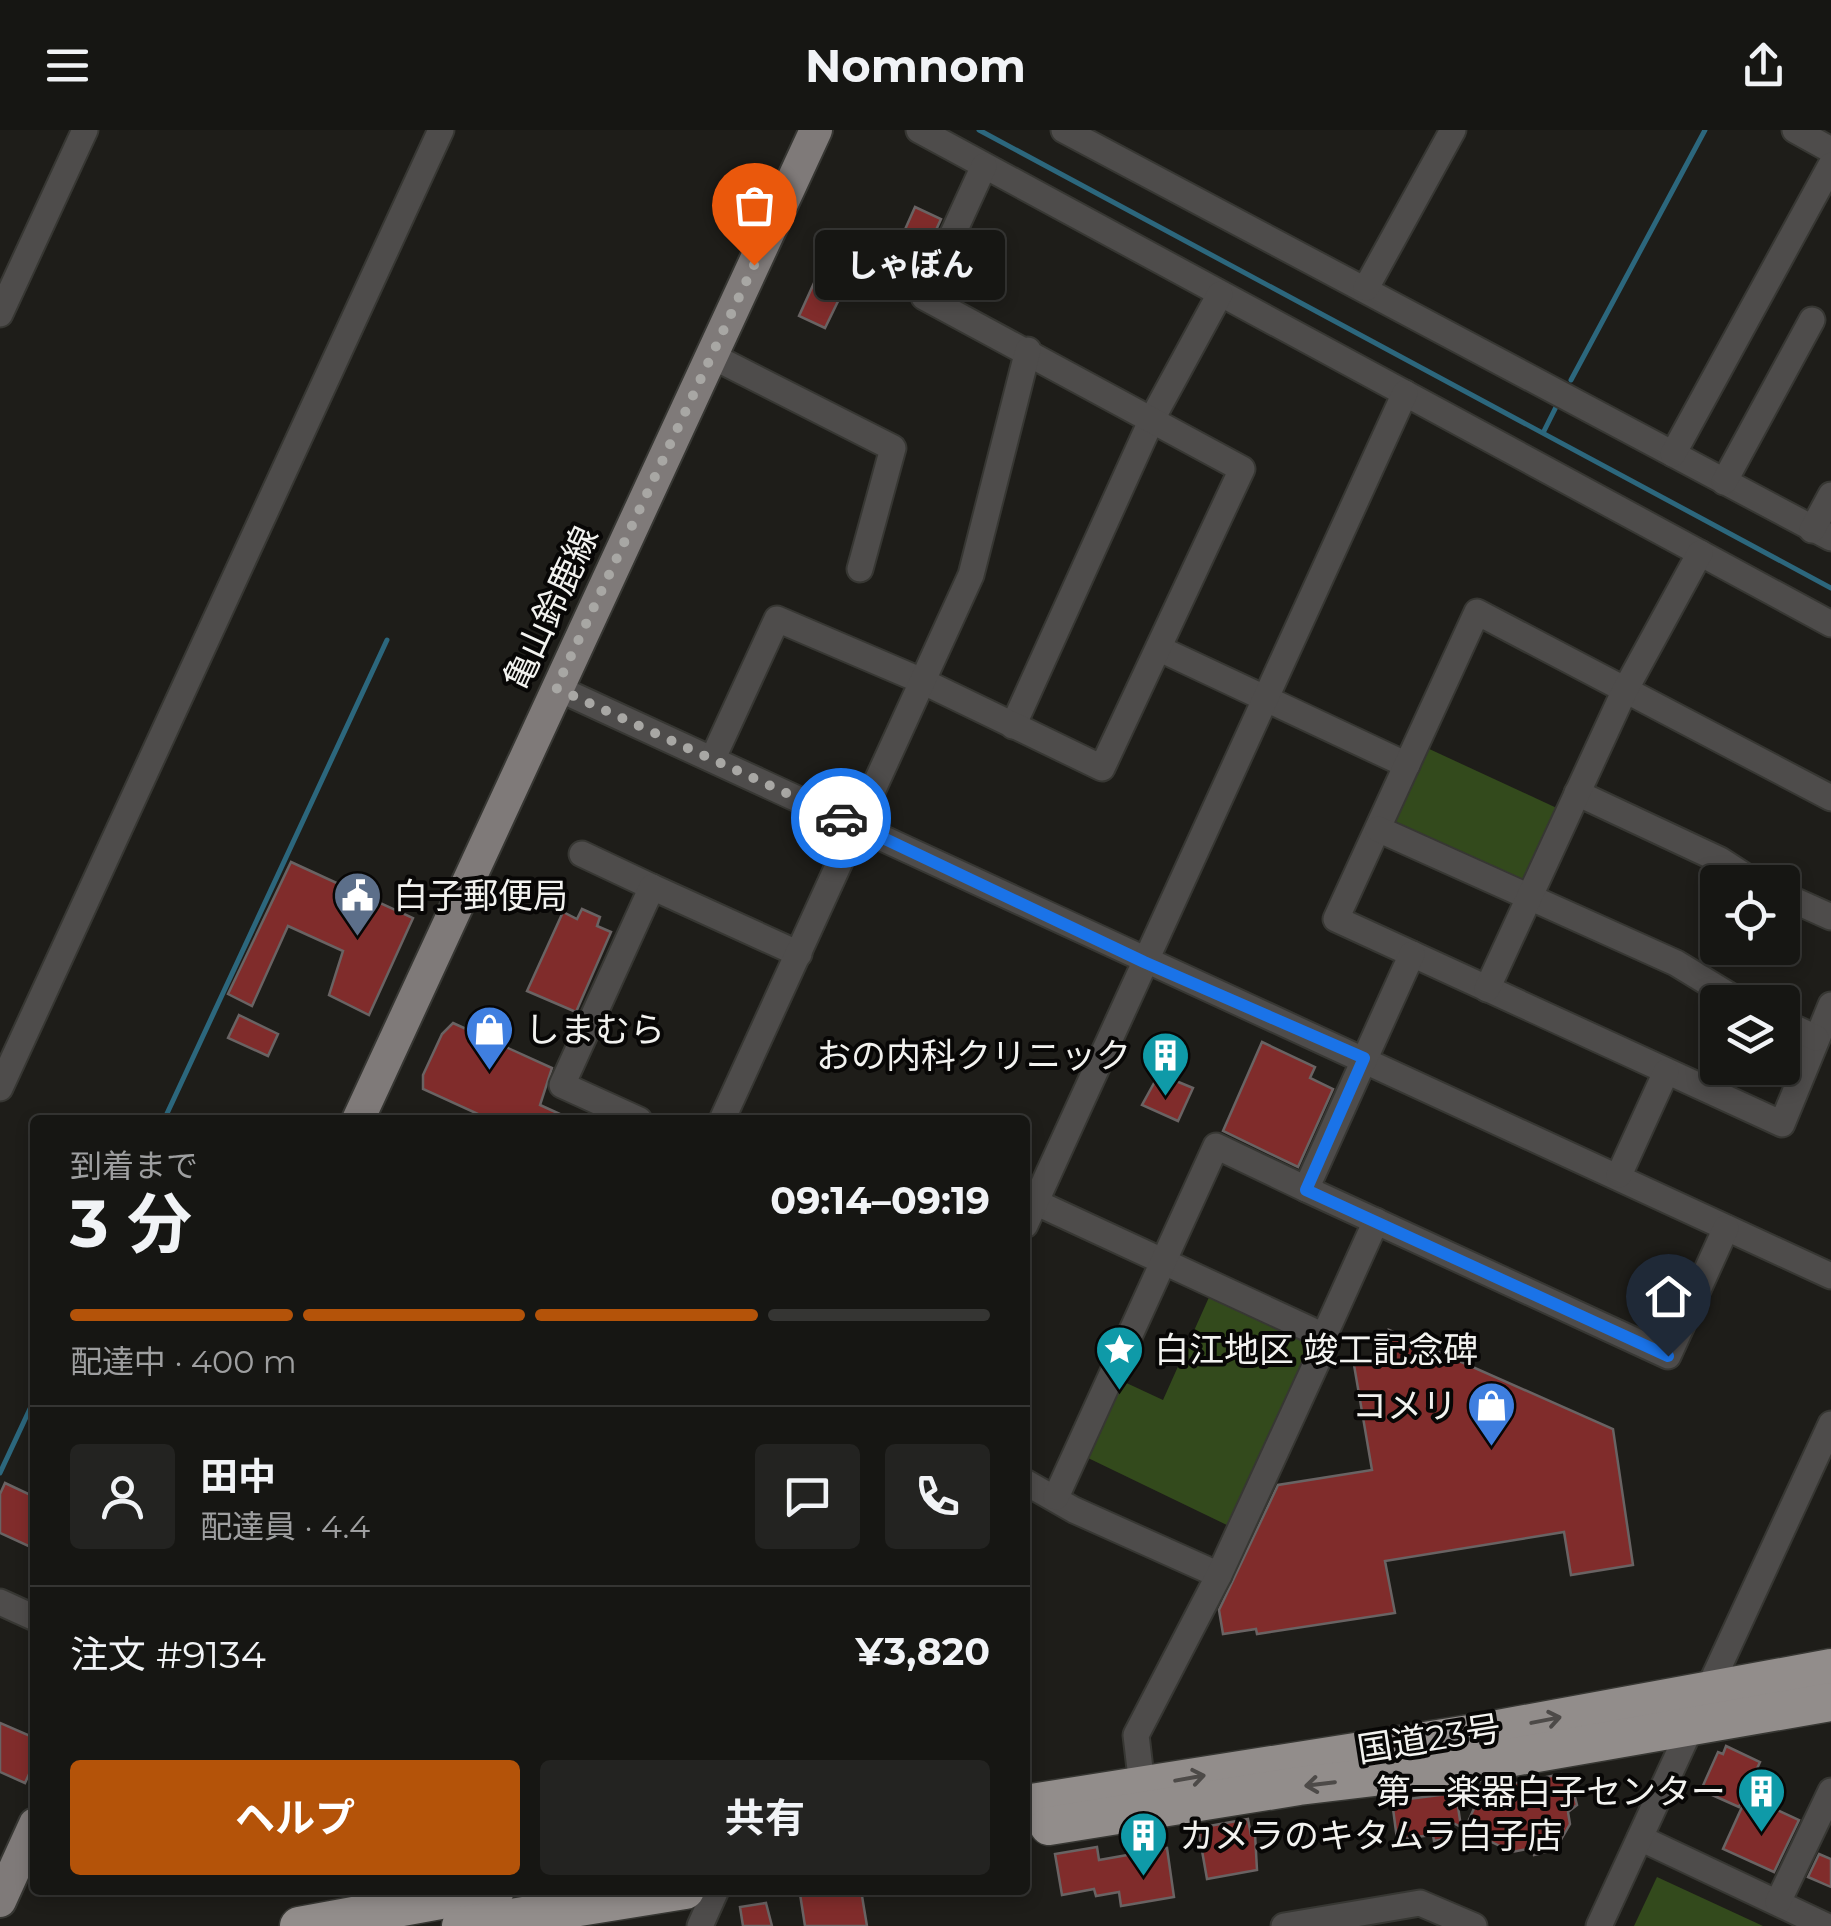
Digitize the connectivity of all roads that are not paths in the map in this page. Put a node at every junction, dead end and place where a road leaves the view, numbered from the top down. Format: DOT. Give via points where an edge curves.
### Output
graph roads {
  1 [pos="85,130"];
  2 [pos="440,130"];
  3 [pos="816,130"];
  4 [pos="918,130"];
  5 [pos="1064,130"];
  6 [pos="1453,130"];
  7 [pos="1795,130"];
  8 [pos="1106,140"];
  9 [pos="1831,150"];
  10 [pos="1831,165"];
  11 [pos="984,166"];
  12 [pos="1366,288"];
  13 [pos="1220,294"];
  14 [pos="0,314"];
  15 [pos="1812,320"];
  16 [pos="1028,350"];
  17 [pos="712,356"];
  18 [pos="1405,393"];
  19 [pos="1152,419"];
  20 [pos="1673,454"];
  21 [pos="1724,482"];
  22 [pos="1831,495"];
  23 [pos="1822,534"];
  24 [pos="1700,553"];
  25 [pos="860,568"];
  26 [pos="1831,624"];
  27 [pos="1160,649"];
  28 [pos="922,681"];
  29 [pos="556,688"];
  30 [pos="1624,692"];
  31 [pos="1264,700"];
  32 [pos="1012,726"];
  33 [pos="714,758"];
  34 [pos="1407,765"];
  35 [pos="1577,793"];
  36 [pos="1831,798"];
  37 [pos="856,825"];
  38 [pos="1378,829"];
  39 [pos="582,854"];
  40 [pos="1728,865"];
  41 [pos="652,887"];
  42 [pos="1528,897"];
  43 [pos="1800,904"];
  44 [pos="1831,918"];
  45 [pos="799,954"];
  46 [pos="1412,954"];
  47 [pos="1144,962"];
  48 [pos="1711,985"];
  49 [pos="1487,989"];
  50 [pos="1831,1005"];
  51 [pos="1821,1044"];
  52 [pos="1364,1058"];
  53 [pos="1666,1072"];
  54 [pos="0,1088"];
  55 [pos="360,1115"];
  56 [pos="628,1115"];
  57 [pos="724,1115"];
  58 [pos="1618,1175"];
  59 [pos="1306,1190"];
  60 [pos="1030,1214"];
  61 [pos="1376,1222"];
  62 [pos="1726,1228"];
  63 [pos="1166,1261"];
  64 [pos="1831,1276"];
  65 [pos="1324,1336"];
  66 [pos="1831,1424"];
  67 [pos="1030,1484"];
  68 [pos="1056,1496"];
  69 [pos="1218,1575"];
  70 [pos="0,1602"];
  71 [pos="30,1616"];
  72 [pos="1831,1668"];
  73 [pos="1710,1688"];
  74 [pos="1831,1702"];
  75 [pos="1692,1724"];
  76 [pos="1142,1786"];
  77 [pos="1831,1790"];
  78 [pos="1030,1803"];
  79 [pos="1030,1829"];
  80 [pos="30,1835"];
  81 [pos="1640,1838"];
  82 [pos="440,1895"];
  83 [pos="654,1895"];
  84 [pos="714,1895"];
  85 [pos="0,1900"];
  86 [pos="375,1901"];
  87 [pos="1778,1902"];
  88 [pos="1415,1914"];
  89 [pos="298,1926"];
  90 [pos="462,1926"];
  91 [pos="700,1926"];
  92 [pos="1284,1926"];
  93 [pos="1474,1926"];
  94 [pos="1599,1926"];
  95 [pos="1826,1926"];
  1 -- 14 [label="street"];
  2 -- 54 [label="street"];
  3 -- 17 [label="main road, 亀山鈴鹿線"];
  4 -- 11 [label="street"];
  5 -- 8 [label="street"];
  6 -- 12 [label="street"];
  7 -- 9 [label="street"];
  8 -- 12 [label="street"];
  10 -- 20 [label="street"];
  11 -- 13 [label="street"];
  11 -- 16 [label="street" via="924,297"];
  12 -- 20 [label="street"];
  13 -- 18 [label="street"];
  13 -- 19 [label="street"];
  15 -- 21 [label="street"];
  16 -- 19 [label="street"];
  16 -- 28 [label="street" via="971,575"];
  17 -- 25 [label="street" via="894,448"];
  17 -- 29 [label="main road, 亀山鈴鹿線"];
  18 -- 24 [label="street"];
  18 -- 31 [label="street"];
  19 -- 27 [label="street" via="1242,470"];
  19 -- 32 [label="street"];
  20 -- 21 [label="street"];
  21 -- 23 [label="street"];
  22 -- 23 [label="street"];
  24 -- 26 [label="street"];
  24 -- 30 [label="street"];
  27 -- 31 [label="street"];
  27 -- 32 [label="street" via="1102,768"];
  28 -- 32 [label="street"];
  28 -- 33 [label="street" via="777,619"];
  28 -- 37 [label="street"];
  29 -- 33 [label="street"];
  29 -- 55 [label="main road, 亀山鈴鹿線"];
  30 -- 34 [label="street" via="1477,612"];
  30 -- 35 [label="street"];
  30 -- 36 [label="street"];
  31 -- 34 [label="street"];
  31 -- 47 [label="street"];
  33 -- 37 [label="street"];
  34 -- 38 [label="street"];
  35 -- 40 [label="street"];
  35 -- 42 [label="street"];
  37 -- 45 [label="street"];
  37 -- 47 [label="street"];
  38 -- 42 [label="street"];
  38 -- 46 [label="street" via="1336,919"];
  39 -- 41 [label="street"];
  41 -- 45 [label="street"];
  41 -- 56 [label="street" via="562,1085"];
  42 -- 48 [label="street"];
  42 -- 49 [label="street"];
  43 -- 44 [label="street"];
  45 -- 57 [label="street"];
  46 -- 49 [label="street"];
  46 -- 52 [label="street"];
  47 -- 52 [label="street"];
  47 -- 60 [label="street"];
  49 -- 53 [label="street"];
  50 -- 51 [label="street"];
  51 -- 53 [label="street" via="1782,1124"];
  52 -- 58 [label="street"];
  52 -- 59 [label="street"];
  53 -- 58 [label="street"];
  58 -- 62 [label="street"];
  59 -- 61 [label="street"];
  59 -- 63 [label="street" via="1216,1146"];
  60 -- 63 [label="street"];
  61 -- 62 [label="street" via="1668,1356"];
  61 -- 65 [label="street"];
  62 -- 64 [label="street"];
  63 -- 65 [label="street"];
  63 -- 68 [label="street"];
  65 -- 69 [label="street"];
  66 -- 73 [label="street"];
  67 -- 68 [label="street"];
  68 -- 69 [label="street"];
  69 -- 76 [label="street" via="1136,1735"];
  70 -- 71 [label="street"];
  72 -- 73 [label="highway, 国道23号"];
  73 -- 75 [label="street"];
  76 -- 73 [label="highway, 国道23号, one-way"];
  74 -- 75 [label="highway, 国道23号"];
  75 -- 79 [label="highway, 国道23号, one-way" via="1450,1768"];
  75 -- 81 [label="street"];
  76 -- 78 [label="highway, 国道23号"];
  77 -- 87 [label="street"];
  80 -- 85 [label="main road"];
  81 -- 87 [label="street"];
  81 -- 94 [label="street"];
  82 -- 86 [label="highway"];
  83 -- 90 [label="highway"];
  84 -- 91 [label="street"];
  86 -- 89 [label="highway"];
  87 -- 95 [label="street"];
  88 -- 92 [label="street"];
  88 -- 93 [label="street"];
}
